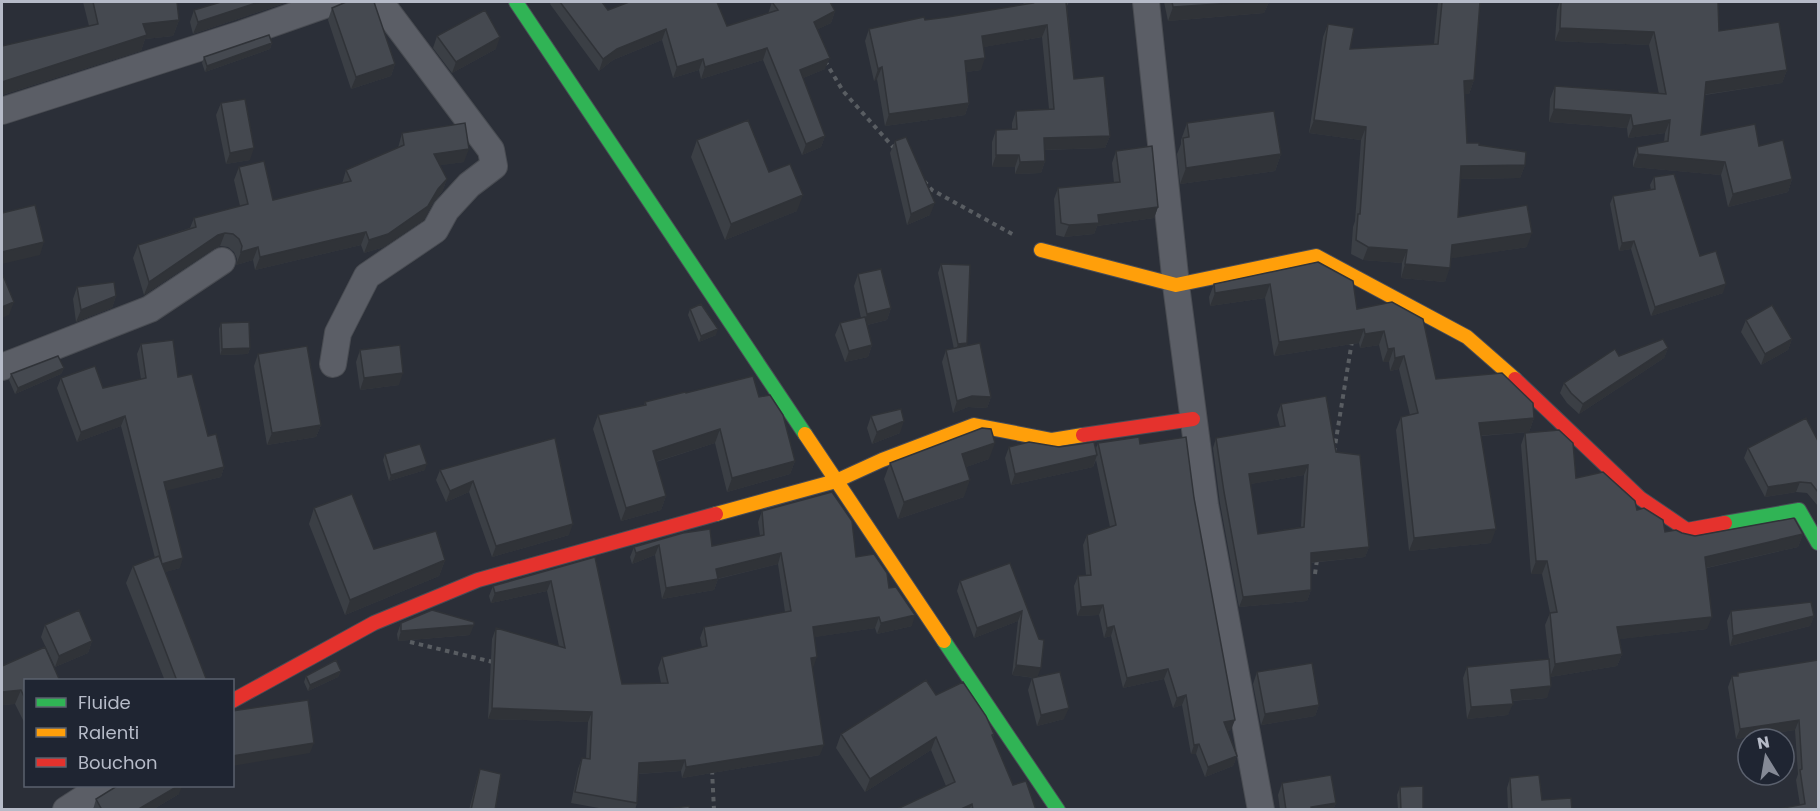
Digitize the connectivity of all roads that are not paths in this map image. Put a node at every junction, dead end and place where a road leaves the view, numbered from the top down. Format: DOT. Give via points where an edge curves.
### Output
graph roads {
  1 [pos="333,2"];
  2 [pos="380,2"];
  3 [pos="1146,2"];
  4 [pos="521,3"];
  5 [pos="2,111"];
  6 [pos="1041,250"];
  7 [pos="222,261"];
  8 [pos="1176,285"];
  9 [pos="333,364"];
  10 [pos="2,367"];
  11 [pos="1193,418"];
  12 [pos="836,481"];
  13 [pos="1818,543"];
  14 [pos="234,700"];
  15 [pos="101,787"];
  16 [pos="66,810"];
  17 [pos="1058,810"];
  18 [pos="1261,810"];
  1 -- 5 [label="street"];
  2 -- 9 [label="street" via="491,150 494,166 446,210 435,230 367,276 338,333"];
  3 -- 8 [label="street"];
  4 -- 12 [label="street"];
  6 -- 8 [label="street"];
  7 -- 10 [label="street" via="150,309"];
  8 -- 11 [label="street"];
  8 -- 13 [label="street" via="1316,256 1467,337 1640,498 1687,530 1799,510"];
  11 -- 12 [label="street" via="1052,440 974,425"];
  11 -- 18 [label="street" via="1205,506"];
  12 -- 14 [label="street" via="478,580 374,622"];
  12 -- 17 [label="street"];
  15 -- 16 [label="street"];
}
